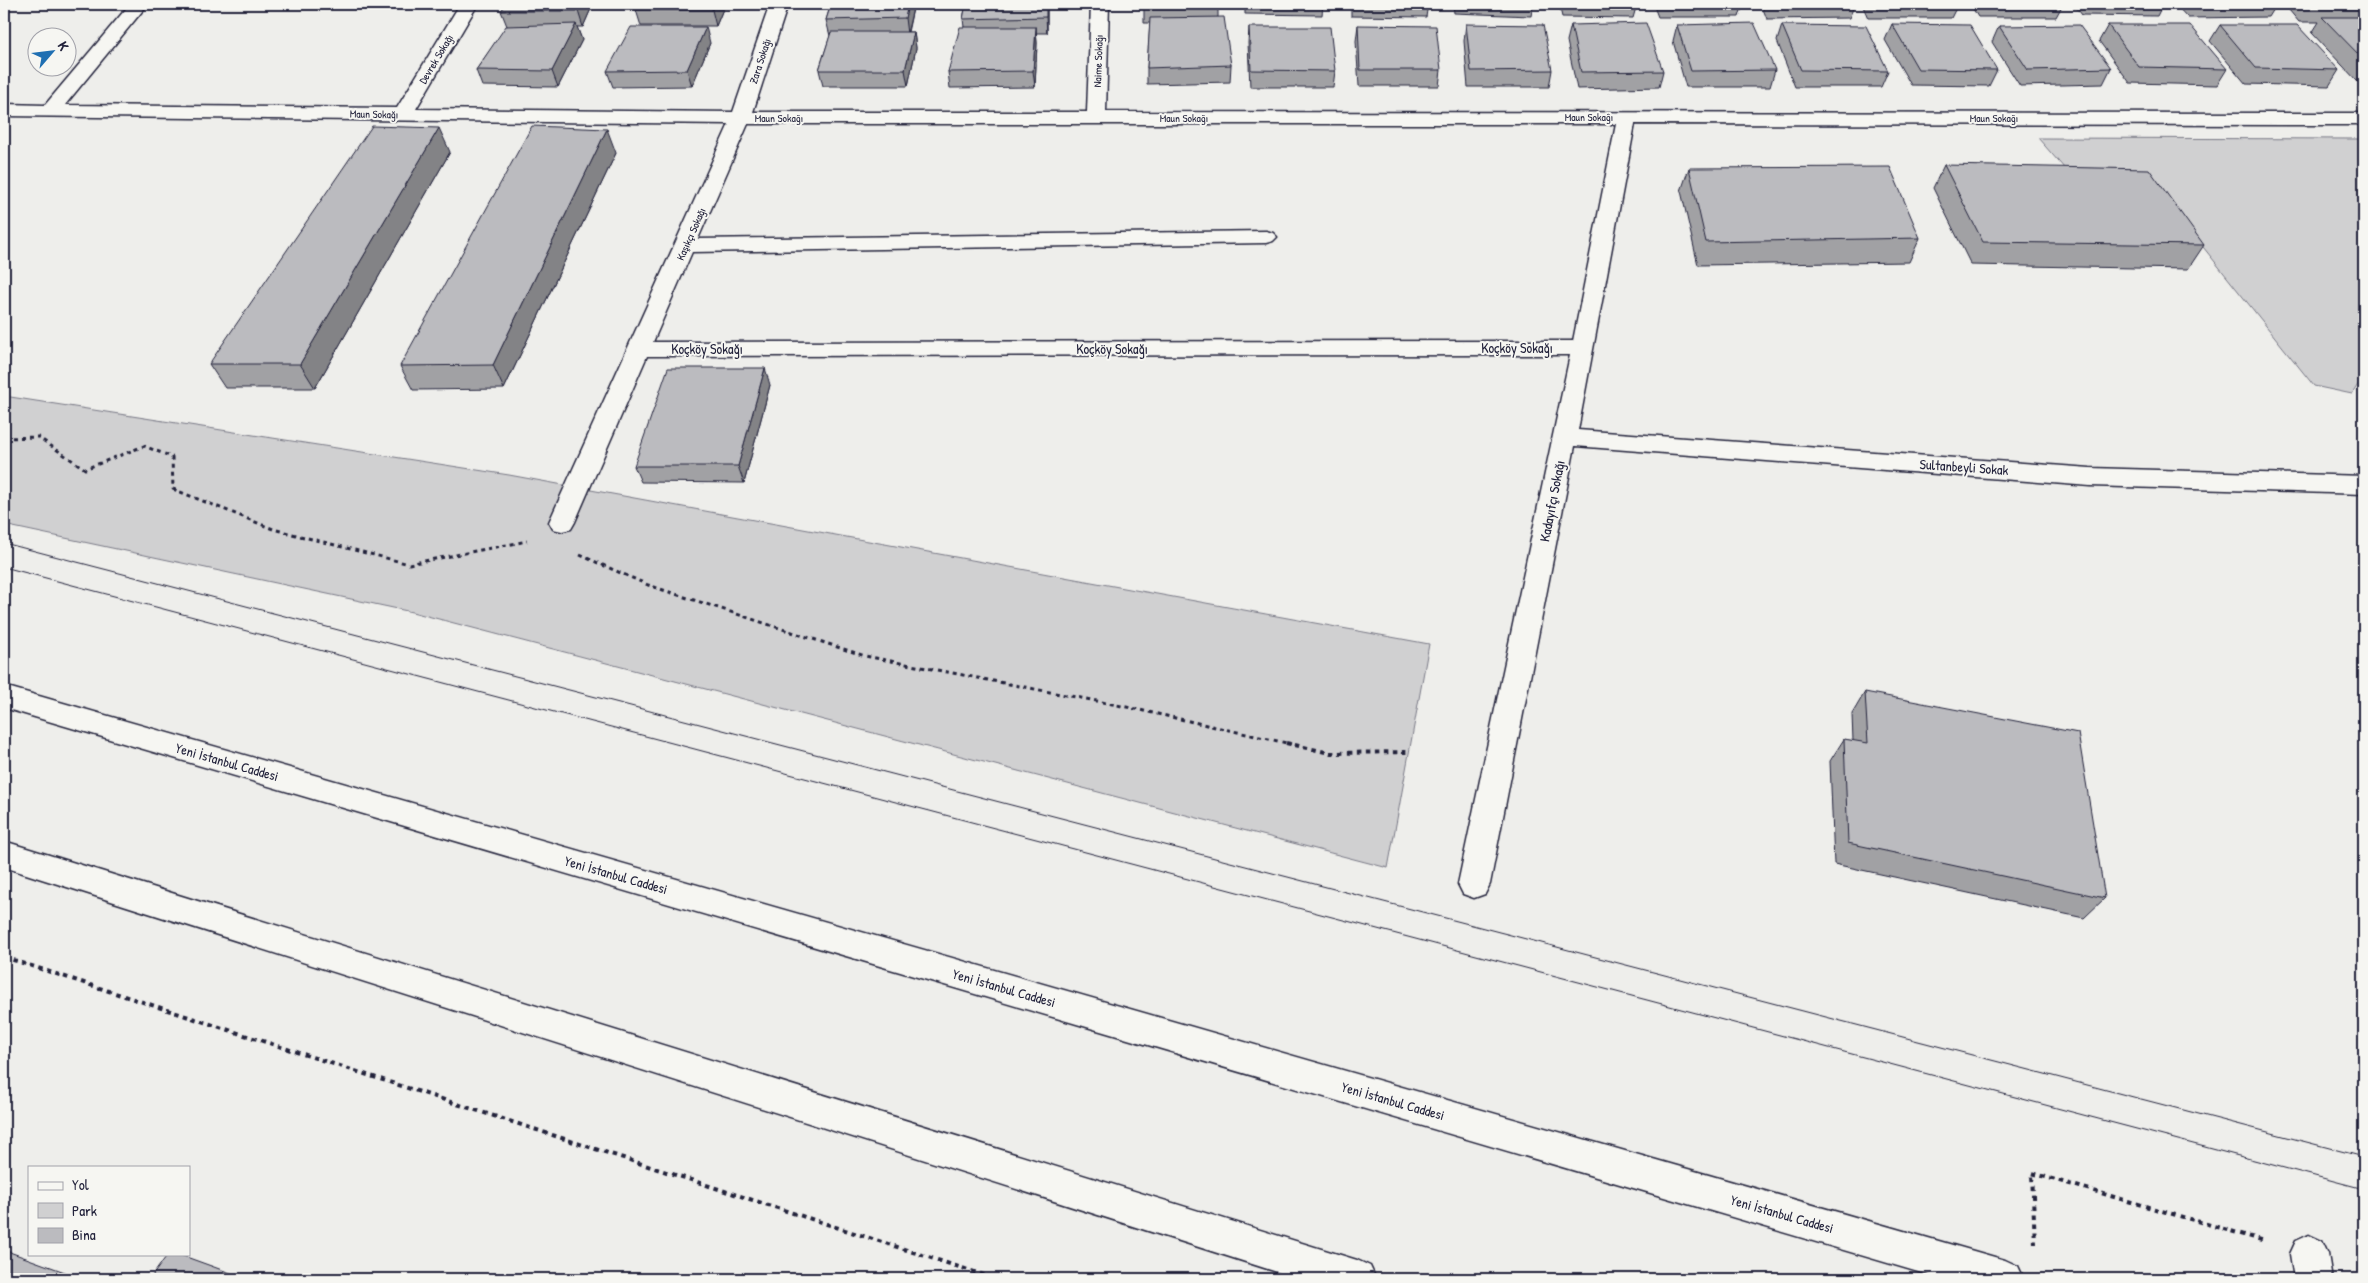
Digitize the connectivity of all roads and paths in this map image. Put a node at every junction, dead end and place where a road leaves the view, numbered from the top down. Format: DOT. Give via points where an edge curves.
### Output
graph roads {
  1 [pos="139,4"];
  2 [pos="469,4"];
  3 [pos="779,4"];
  4 [pos="1100,4"];
  5 [pos="4,110"];
  6 [pos="50,111"];
  7 [pos="403,114"];
  8 [pos="1627,117"];
  9 [pos="741,118"];
  10 [pos="1096,118"];
  11 [pos="2364,119"];
  12 [pos="1266,237"];
  13 [pos="686,246"];
  14 [pos="1583,348"];
  15 [pos="640,349"];
  16 [pos="1565,437"];
  17 [pos="4,438"];
  18 [pos="2364,486"];
  19 [pos="562,522"];
  20 [pos="533,540"];
  21 [pos="577,554"];
  22 [pos="4,697"];
  23 [pos="1409,752"];
  24 [pos="4,854"];
  25 [pos="1474,884"];
  26 [pos="4,957"];
  27 [pos="2035,1250"];
  28 [pos="2311,1266"];
  29 [pos="996,1279"];
  30 [pos="1357,1279"];
  31 [pos="2005,1279"];
  1 -- 6 [label="main road"];
  2 -- 7 [label="main road, Devrek Sokağı"];
  3 -- 9 [label="main road, Zara Sokağı"];
  4 -- 10 [label="main road, Naime Sokağı"];
  5 -- 6 [label="main road, Maun Sokağı"];
  6 -- 7 [label="main road, Maun Sokağı"];
  7 -- 9 [label="main road, Maun Sokağı"];
  8 -- 10 [label="main road, Maun Sokağı"];
  8 -- 11 [label="main road, Maun Sokağı"];
  8 -- 14 [label="main road, Kadayıfçı Sokağı"];
  9 -- 10 [label="main road, Maun Sokağı"];
  9 -- 13 [label="main road, Kaşıkçı Sokağı"];
  12 -- 13 [label="main road"];
  13 -- 15 [label="main road, Kaşıkçı Sokağı"];
  14 -- 15 [label="main road, Koçköy Sokağı"];
  14 -- 16 [label="main road, Kadayıfçı Sokağı"];
  15 -- 19 [label="main road, Kaşıkçı Sokağı"];
  16 -- 18 [label="main road, Sultanbeyli Sokak" via="2090,477"];
  16 -- 25 [label="main road, Kadayıfçı Sokağı"];
  17 -- 20 [label="path" via="38,436 86,469 144,446 172,457 173,489 273,529 410,564"];
  21 -- 23 [label="path" via="648,585 865,656 1122,706 1330,752"];
  22 -- 31 [label="main road, Yeni İstanbul Caddesi"];
  24 -- 30 [label="main road"];
  26 -- 29 [label="path"];
  27 -- 28 [label="path" via="2032,1172"];
}
